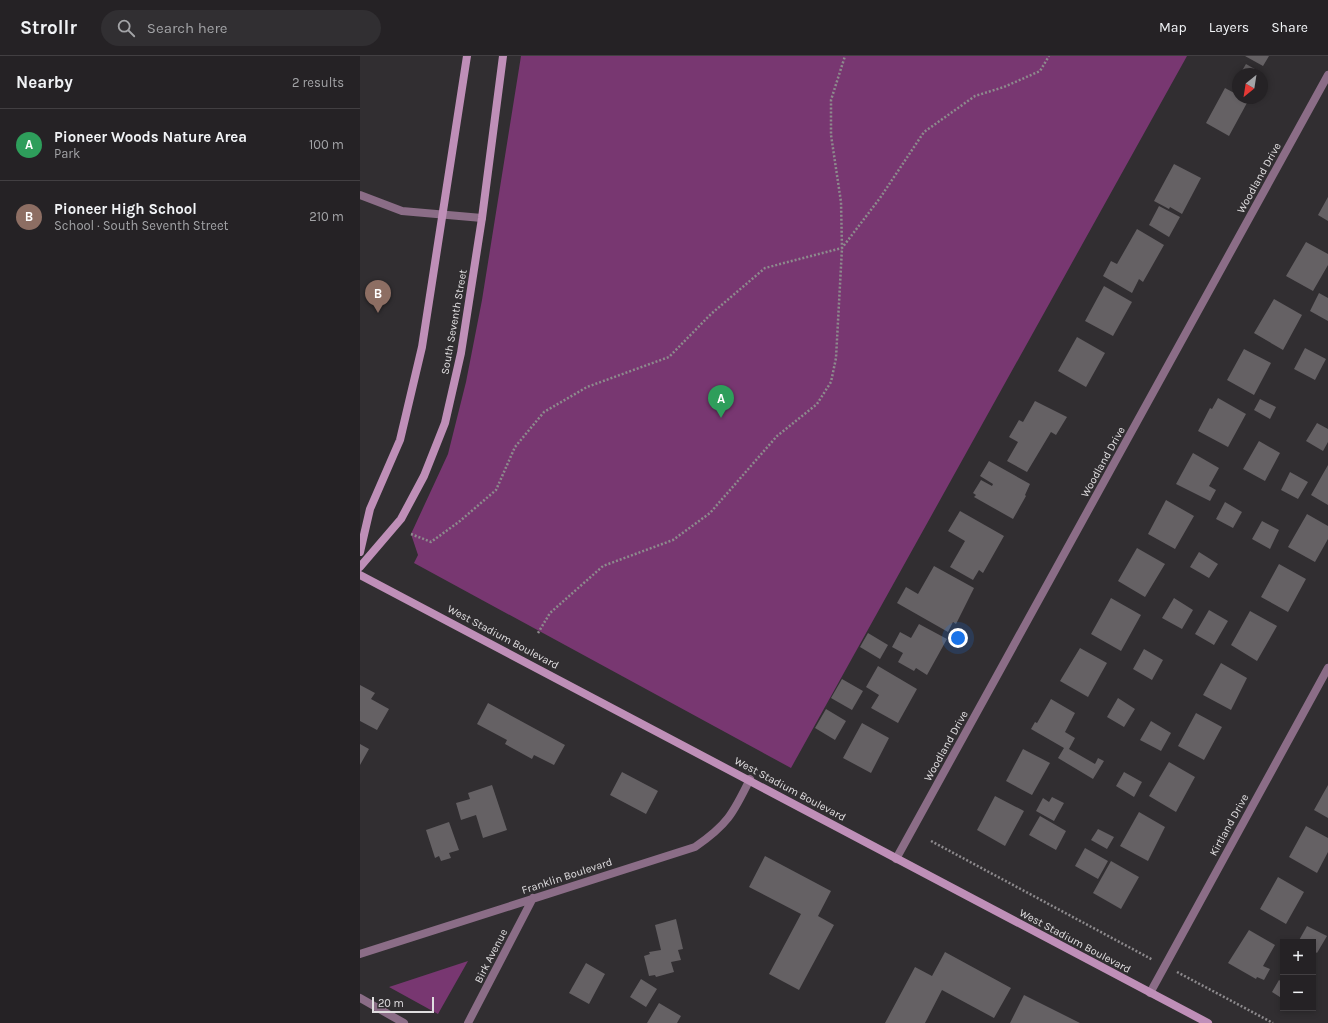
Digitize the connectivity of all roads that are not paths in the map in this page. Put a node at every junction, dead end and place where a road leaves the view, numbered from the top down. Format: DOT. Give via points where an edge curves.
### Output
graph roads {
  1 [pos="467,56"];
  2 [pos="503,56"];
  3 [pos="1328,75"];
  4 [pos="360,195"];
  5 [pos="442,215"];
  6 [pos="482,218"];
  7 [pos="360,552"];
  8 [pos="360,567"];
  9 [pos="360,575"];
  10 [pos="1328,668"];
  11 [pos="750,779"];
  12 [pos="896,859"];
  13 [pos="533,898"];
  14 [pos="360,954"];
  15 [pos="1150,992"];
  16 [pos="360,998"];
  17 [pos="404,1023"];
  18 [pos="468,1023"];
  19 [pos="1208,1023"];
  1 -- 5 [label="street"];
  2 -- 6 [label="street, South Seventh Street"];
  3 -- 12 [label="street, Woodland Drive"];
  4 -- 5 [label="street" via="402,211"];
  5 -- 6 [label="street"];
  5 -- 7 [label="street" via="422,348 404,424 400,440 370,509"];
  6 -- 8 [label="street, South Seventh Street" via="461,353 445,423 424,476 402,519"];
  9 -- 11 [label="street, West Stadium Boulevard"];
  10 -- 15 [label="street, Kirtland Drive"];
  11 -- 12 [label="street, West Stadium Boulevard"];
  11 -- 13 [label="street, Franklin Boulevard" via="732,815 717,832 695,848"];
  12 -- 15 [label="street, West Stadium Boulevard"];
  13 -- 14 [label="street, Franklin Boulevard"];
  13 -- 18 [label="street, Birk Avenue"];
  15 -- 19 [label="street, West Stadium Boulevard"];
  16 -- 17 [label="street"];
}
